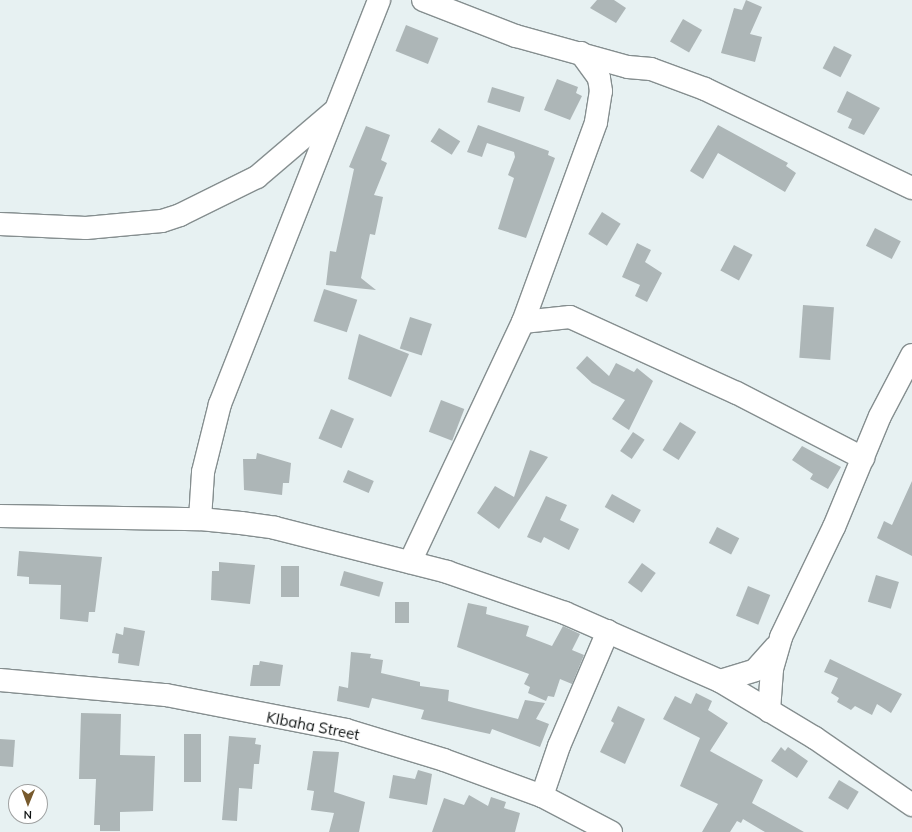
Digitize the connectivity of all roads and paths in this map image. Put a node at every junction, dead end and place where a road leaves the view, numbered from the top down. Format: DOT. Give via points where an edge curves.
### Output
graph roads {
  1 [pos="379,0"];
  2 [pos="423,0"];
  3 [pos="580,53"];
  4 [pos="628,68"];
  5 [pos="601,91"];
  6 [pos="334,112"];
  7 [pos="912,188"];
  8 [pos="0,224"];
  9 [pos="524,322"];
  10 [pos="912,355"];
  11 [pos="863,458"];
  12 [pos="0,516"];
  13 [pos="200,519"];
  14 [pos="410,562"];
  15 [pos="608,631"];
  16 [pos="778,645"];
  17 [pos="0,680"];
  18 [pos="720,681"];
  19 [pos="769,711"];
  20 [pos="542,796"];
  21 [pos="912,805"];
  22 [pos="611,832"];
  1 -- 6 [label="street"];
  2 -- 3 [label="street" via="516,36"];
  3 -- 4 [label="street"];
  3 -- 5 [label="street" via="596,71"];
  4 -- 5 [label="street"];
  4 -- 7 [label="street" via="651,69 705,89"];
  5 -- 9 [label="street" via="596,122 564,201"];
  6 -- 8 [label="street" via="257,177 180,215 162,221 86,228"];
  6 -- 13 [label="street" via="220,404 203,472"];
  9 -- 11 [label="street" via="570,317 737,393"];
  9 -- 14 [label="street"];
  10 -- 11 [label="street"];
  11 -- 16 [label="street"];
  12 -- 13 [label="street"];
  13 -- 14 [label="street" via="275,528"];
  14 -- 15 [label="street" via="526,598"];
  15 -- 18 [label="street"];
  15 -- 20 [label="street" via="559,746"];
  16 -- 18 [label="street" via="755,670"];
  16 -- 19 [label="street" via="769,687"];
  17 -- 20 [label="street, KIbaha Street" via="166,695 346,730 444,760"];
  18 -- 19 [label="street"];
  19 -- 21 [label="street" via="861,768"];
  20 -- 22 [label="street, KIbaha Street"];
}
